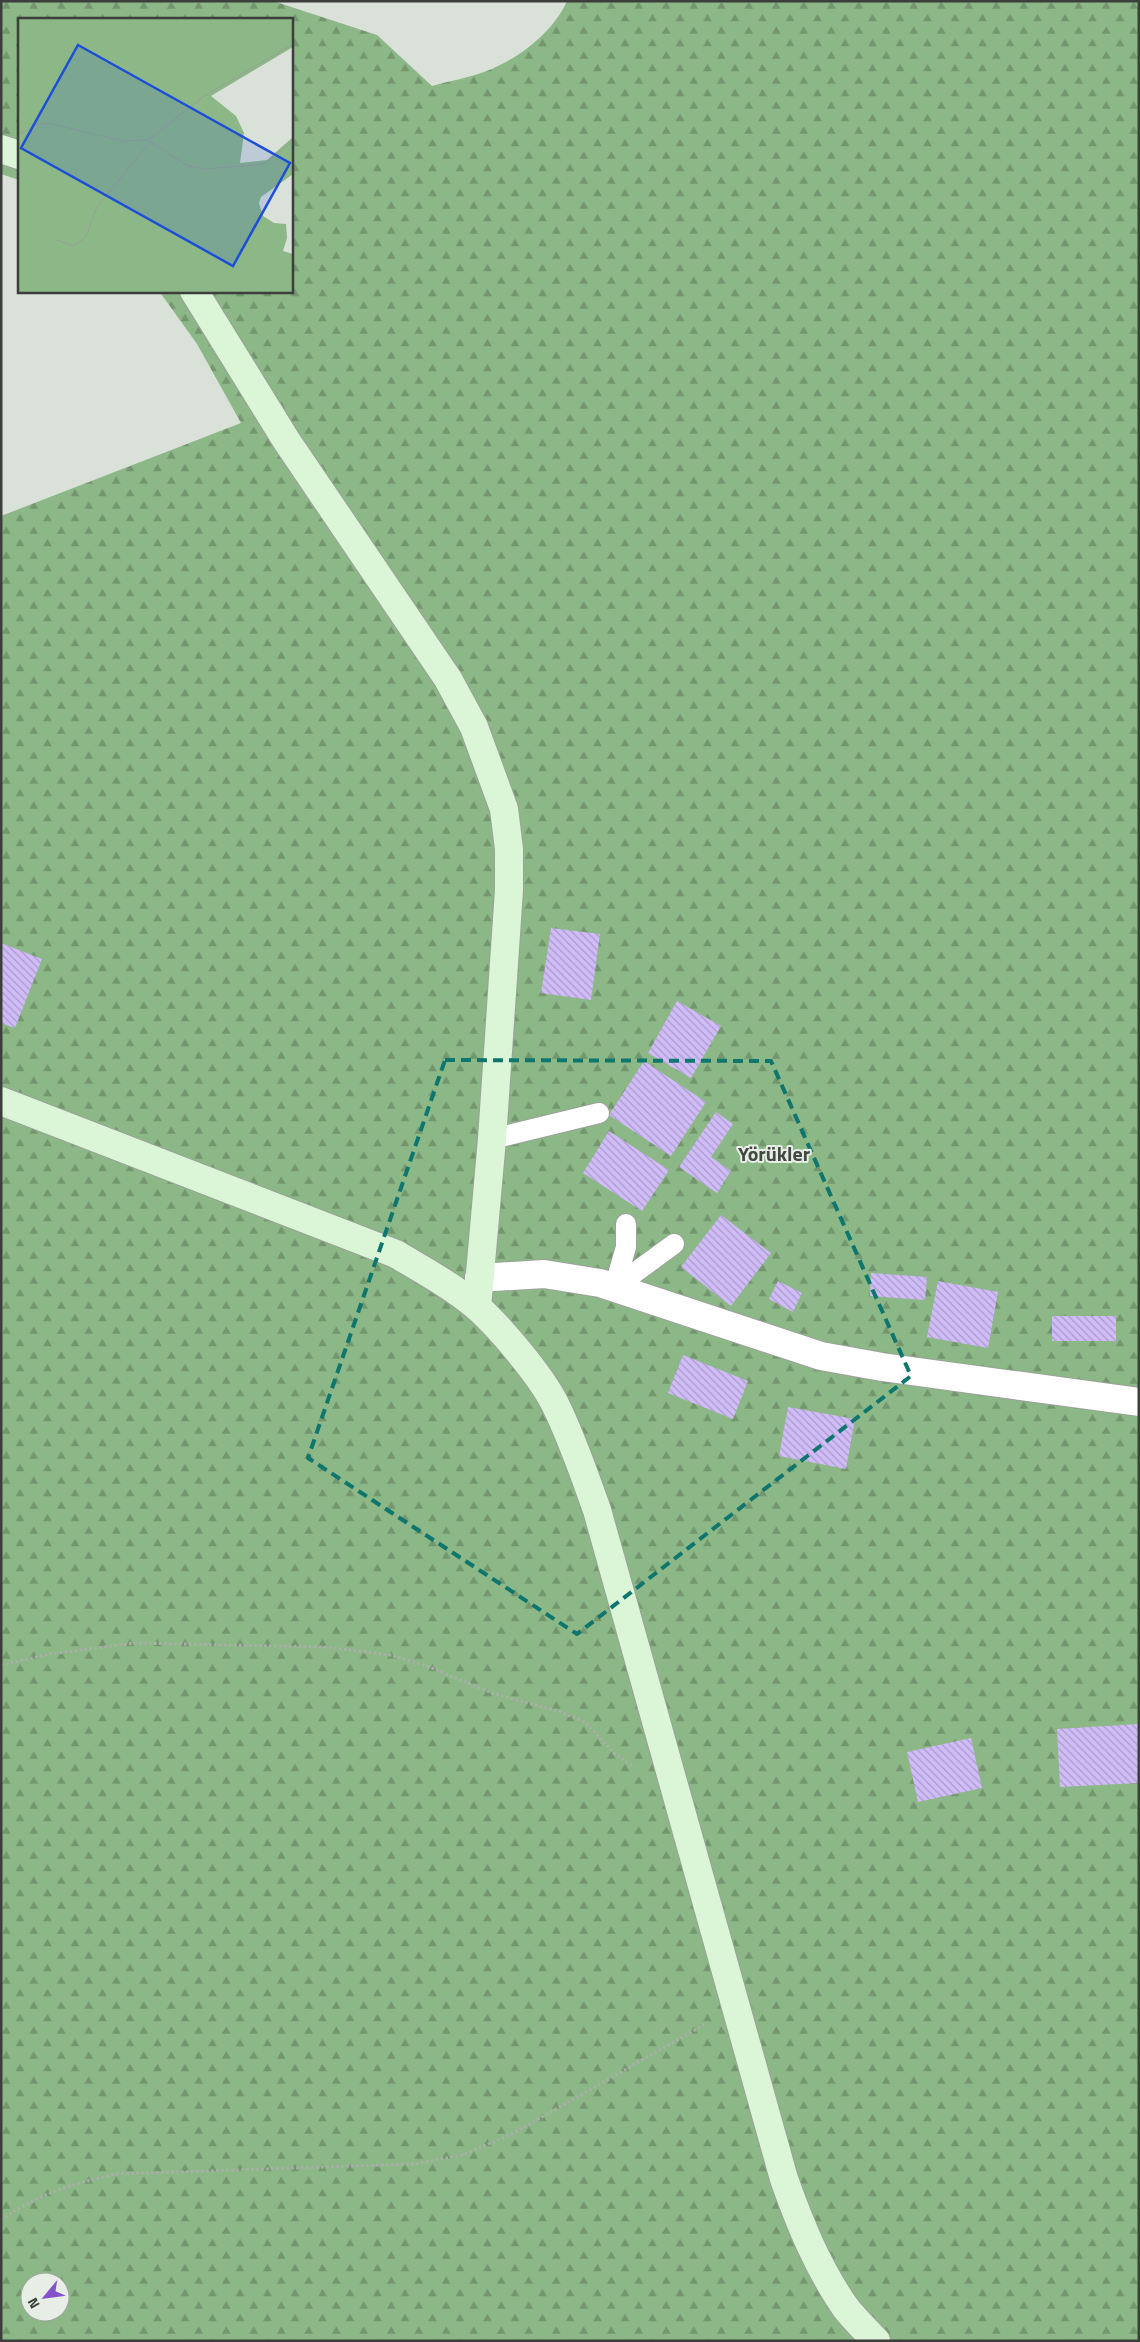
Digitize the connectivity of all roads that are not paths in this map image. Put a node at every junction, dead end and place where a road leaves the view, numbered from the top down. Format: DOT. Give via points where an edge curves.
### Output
graph roads {
  1 [pos="1,149"];
  2 [pos="18,155"];
  3 [pos="195,292"];
  4 [pos="1,1101"];
  5 [pos="599,1113"];
  6 [pos="492,1138"];
  7 [pos="626,1224"];
  8 [pos="674,1244"];
  9 [pos="479,1278"];
  10 [pos="614,1288"];
  11 [pos="476,1307"];
  12 [pos="1139,1402"];
  13 [pos="876,2341"];
  1 -- 2 [label="street"];
  3 -- 6 [label="street" via="286,440 448,679 474,727 492,771 504,810 510,890"];
  4 -- 11 [label="street" via="396,1254 442,1281"];
  5 -- 6 [label="lane"];
  6 -- 9 [label="street"];
  7 -- 10 [label="lane" via="626,1247"];
  8 -- 10 [label="lane"];
  9 -- 10 [label="street" via="544,1274"];
  9 -- 11 [label="street"];
  10 -- 12 [label="street" via="821,1356"];
  11 -- 13 [label="street" via="520,1354 554,1402 572,1440 598,1510 784,2179 802,2231 846,2308"];
}
